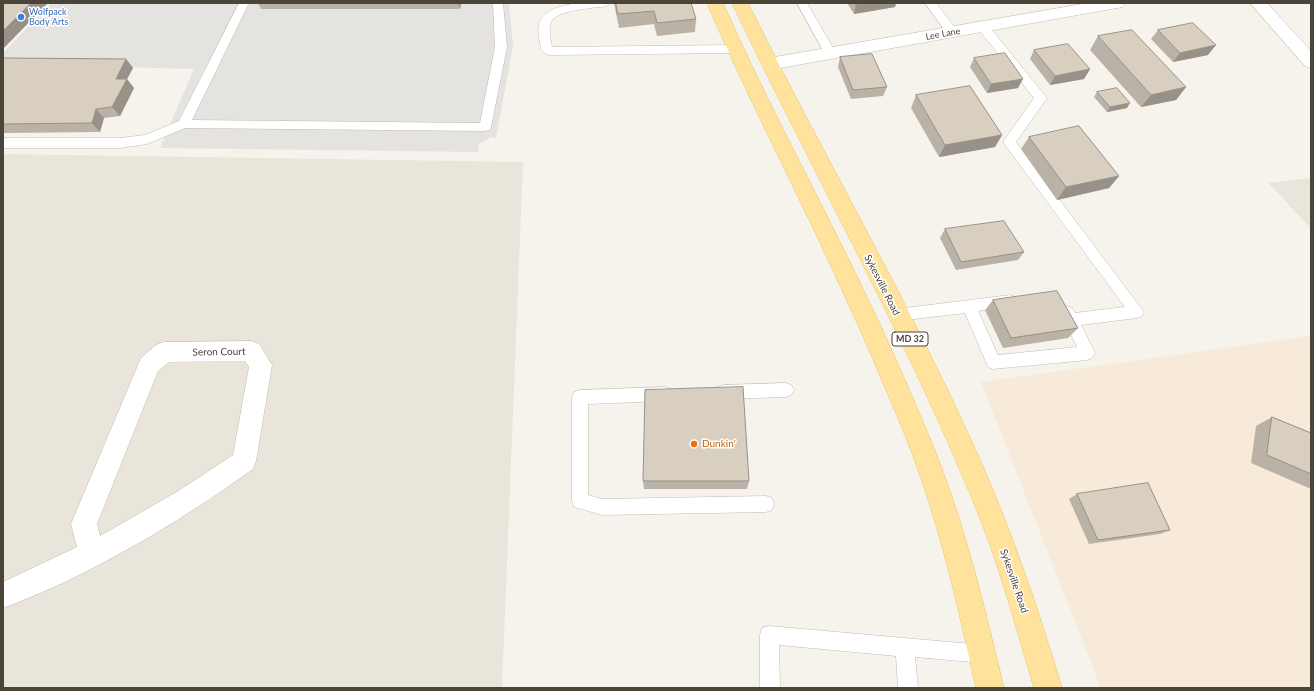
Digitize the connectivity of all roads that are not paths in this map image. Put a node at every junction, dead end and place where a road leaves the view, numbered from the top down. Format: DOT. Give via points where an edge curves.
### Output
graph roads {
  1 [pos="244,3"];
  2 [pos="498,3"];
  3 [pos="606,3"];
  4 [pos="715,3"];
  5 [pos="740,3"];
  6 [pos="802,3"];
  7 [pos="930,3"];
  8 [pos="1117,3"];
  9 [pos="1258,3"];
  10 [pos="983,27"];
  11 [pos="952,32"];
  12 [pos="735,49"];
  13 [pos="830,53"];
  14 [pos="1308,55"];
  15 [pos="769,64"];
  16 [pos="184,124"];
  17 [pos="3,143"];
  18 [pos="1021,300"];
  19 [pos="1062,302"];
  20 [pos="969,306"];
  21 [pos="898,314"];
  22 [pos="1071,320"];
  23 [pos="786,390"];
  24 [pos="707,393"];
  25 [pos="683,394"];
  26 [pos="766,504"];
  27 [pos="92,554"];
  28 [pos="3,595"];
  29 [pos="904,648"];
  30 [pos="983,654"];
  31 [pos="770,688"];
  32 [pos="908,688"];
  33 [pos="990,688"];
  34 [pos="1048,688"];
  1 -- 16 [label="lane"];
  2 -- 16 [label="lane" via="501,47 485,127"];
  3 -- 12 [label="lane" via="556,11 552,14 545,23 547,49"];
  4 -- 12 [label="main road, MD 32"];
  5 -- 15 [label="main road, Sykesville Road / MD 32"];
  6 -- 13 [label="lane"];
  7 -- 11 [label="lane"];
  8 -- 10 [label="street, Lee Lane"];
  9 -- 14 [label="street"];
  10 -- 11 [label="street, Lee Lane"];
  10 -- 22 [label="lane" via="1041,98 1009,142 1137,312"];
  11 -- 13 [label="street, Lee Lane"];
  12 -- 30 [label="main road, MD 32" via="854,292 917,436 949,526"];
  13 -- 15 [label="street, Lee Lane"];
  15 -- 21 [label="main road, Sykesville Road / MD 32"];
  16 -- 17 [label="lane" via="147,139 120,143"];
  18 -- 20 [label="lane"];
  19 -- 22 [label="lane"];
  20 -- 21 [label="lane"];
  20 -- 22 [label="lane" via="993,362 1087,353"];
  21 -- 34 [label="main road, Sykesville Road / MD 32" via="934,387 994,525 1017,586"];
  23 -- 24 [label="lane"];
  25 -- 26 [label="lane" via="580,397 580,502 602,507"];
  27 -- 27 [label="street, Seron Court" via="84,524 149,365 164,352 251,352 261,365 244,461 220,479"];
  27 -- 28 [label="street, Seron Court"];
  29 -- 30 [label="lane"];
  29 -- 31 [label="lane" via="769,635"];
  29 -- 32 [label="lane"];
  30 -- 33 [label="main road, MD 32"];
}
